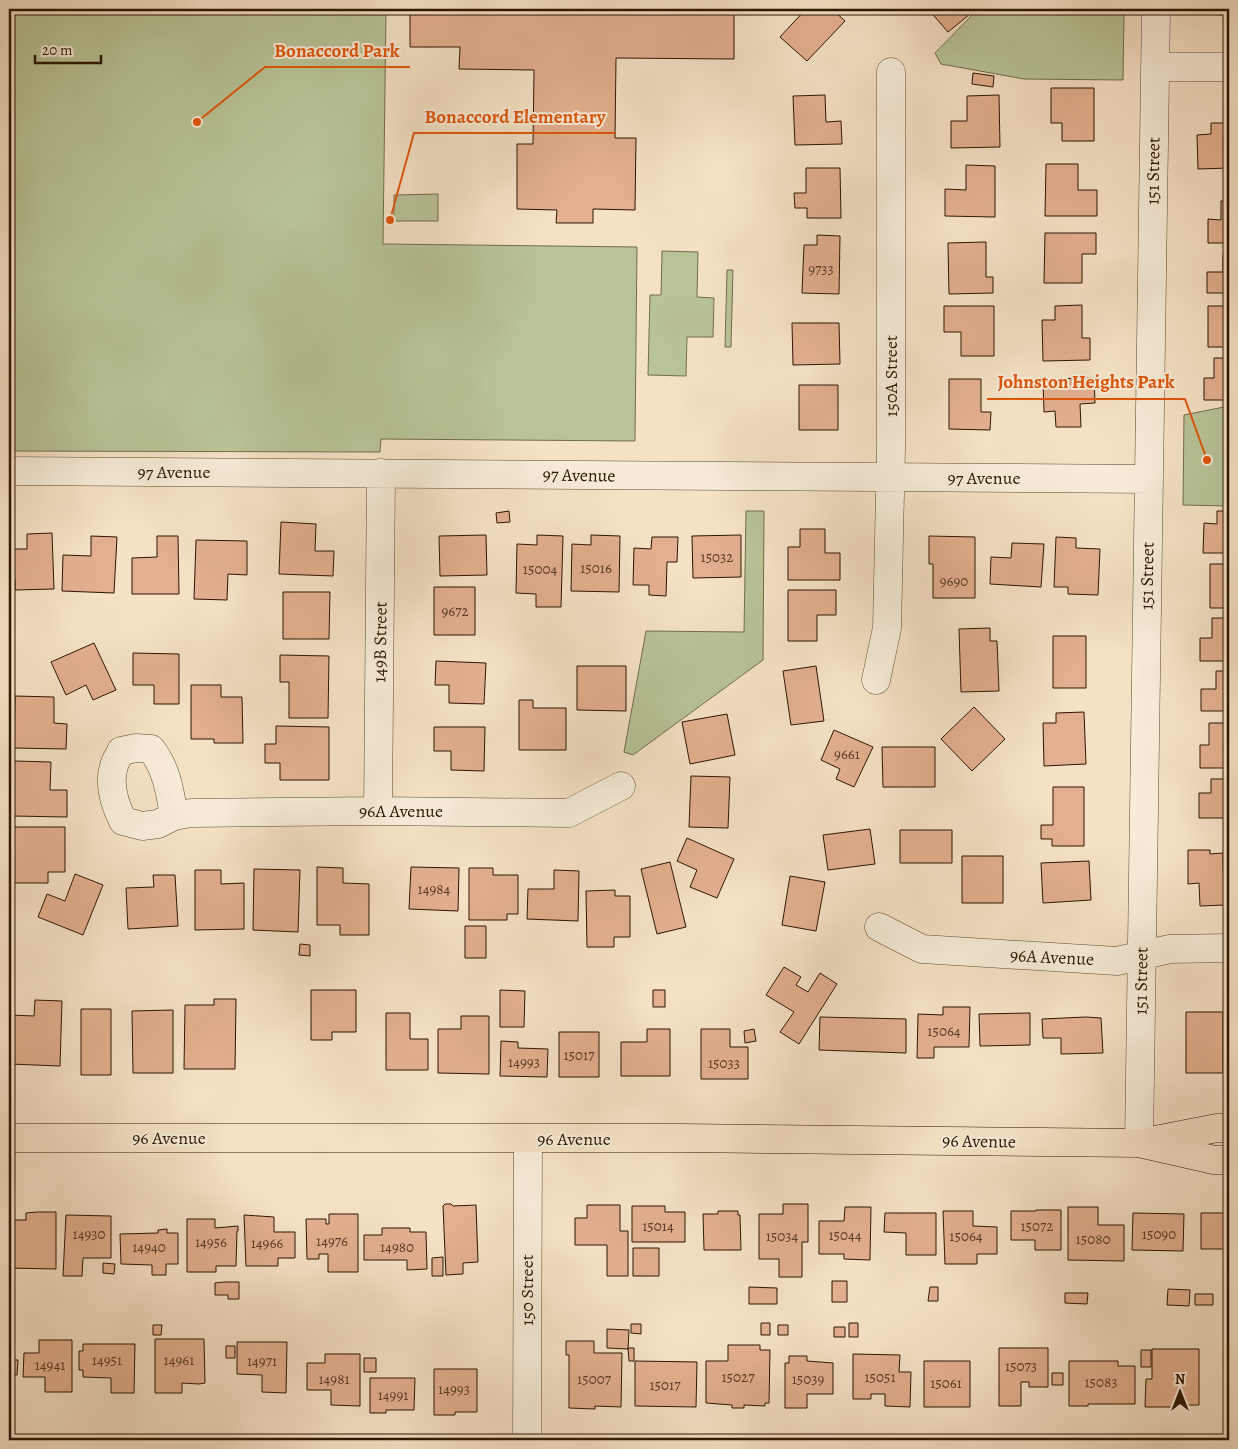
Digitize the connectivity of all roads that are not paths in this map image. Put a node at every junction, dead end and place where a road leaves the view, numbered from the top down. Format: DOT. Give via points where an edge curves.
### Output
graph roads {
  1 [pos="1156,9"];
  2 [pos="1155,67"];
  3 [pos="1229,67"];
  4 [pos="891,72"];
  5 [pos="9,470"];
  6 [pos="381,473"];
  7 [pos="890,477"];
  8 [pos="1149,479"];
  9 [pos="876,680"];
  10 [pos="621,786"];
  11 [pos="378,811"];
  12 [pos="174,816"];
  13 [pos="879,927"];
  14 [pos="1229,948"];
  15 [pos="1142,955"];
  16 [pos="1229,1128"];
  17 [pos="9,1138"];
  18 [pos="528,1139"];
  19 [pos="1139,1143"];
  20 [pos="1229,1160"];
  21 [pos="527,1440"];
  1 -- 2 [label="street, 151 Street"];
  2 -- 3 [label="street"];
  2 -- 8 [label="street, 151 Street"];
  4 -- 7 [label="street, 150A Street"];
  5 -- 6 [label="street, 97 Avenue"];
  6 -- 7 [label="street, 97 Avenue"];
  6 -- 11 [label="street, 149B Street"];
  7 -- 8 [label="street, 97 Avenue"];
  7 -- 9 [label="street, 150A Street" via="887,628"];
  8 -- 15 [label="street, 151 Street"];
  10 -- 11 [label="street, 96A Avenue" via="569,813"];
  11 -- 12 [label="street, 96A Avenue" via="191,813"];
  13 -- 15 [label="street, 96A Avenue" via="922,950 1117,961"];
  14 -- 15 [label="street, 96A Avenue" via="1170,949"];
  15 -- 19 [label="street, 151 Street"];
  16 -- 19 [label="main road, 96 Avenue"];
  17 -- 18 [label="main road, 96 Avenue"];
  18 -- 19 [label="main road, 96 Avenue"];
  18 -- 21 [label="street, 150 Street"];
  19 -- 20 [label="main road, 96 Avenue" via="1214,1160"];
}
